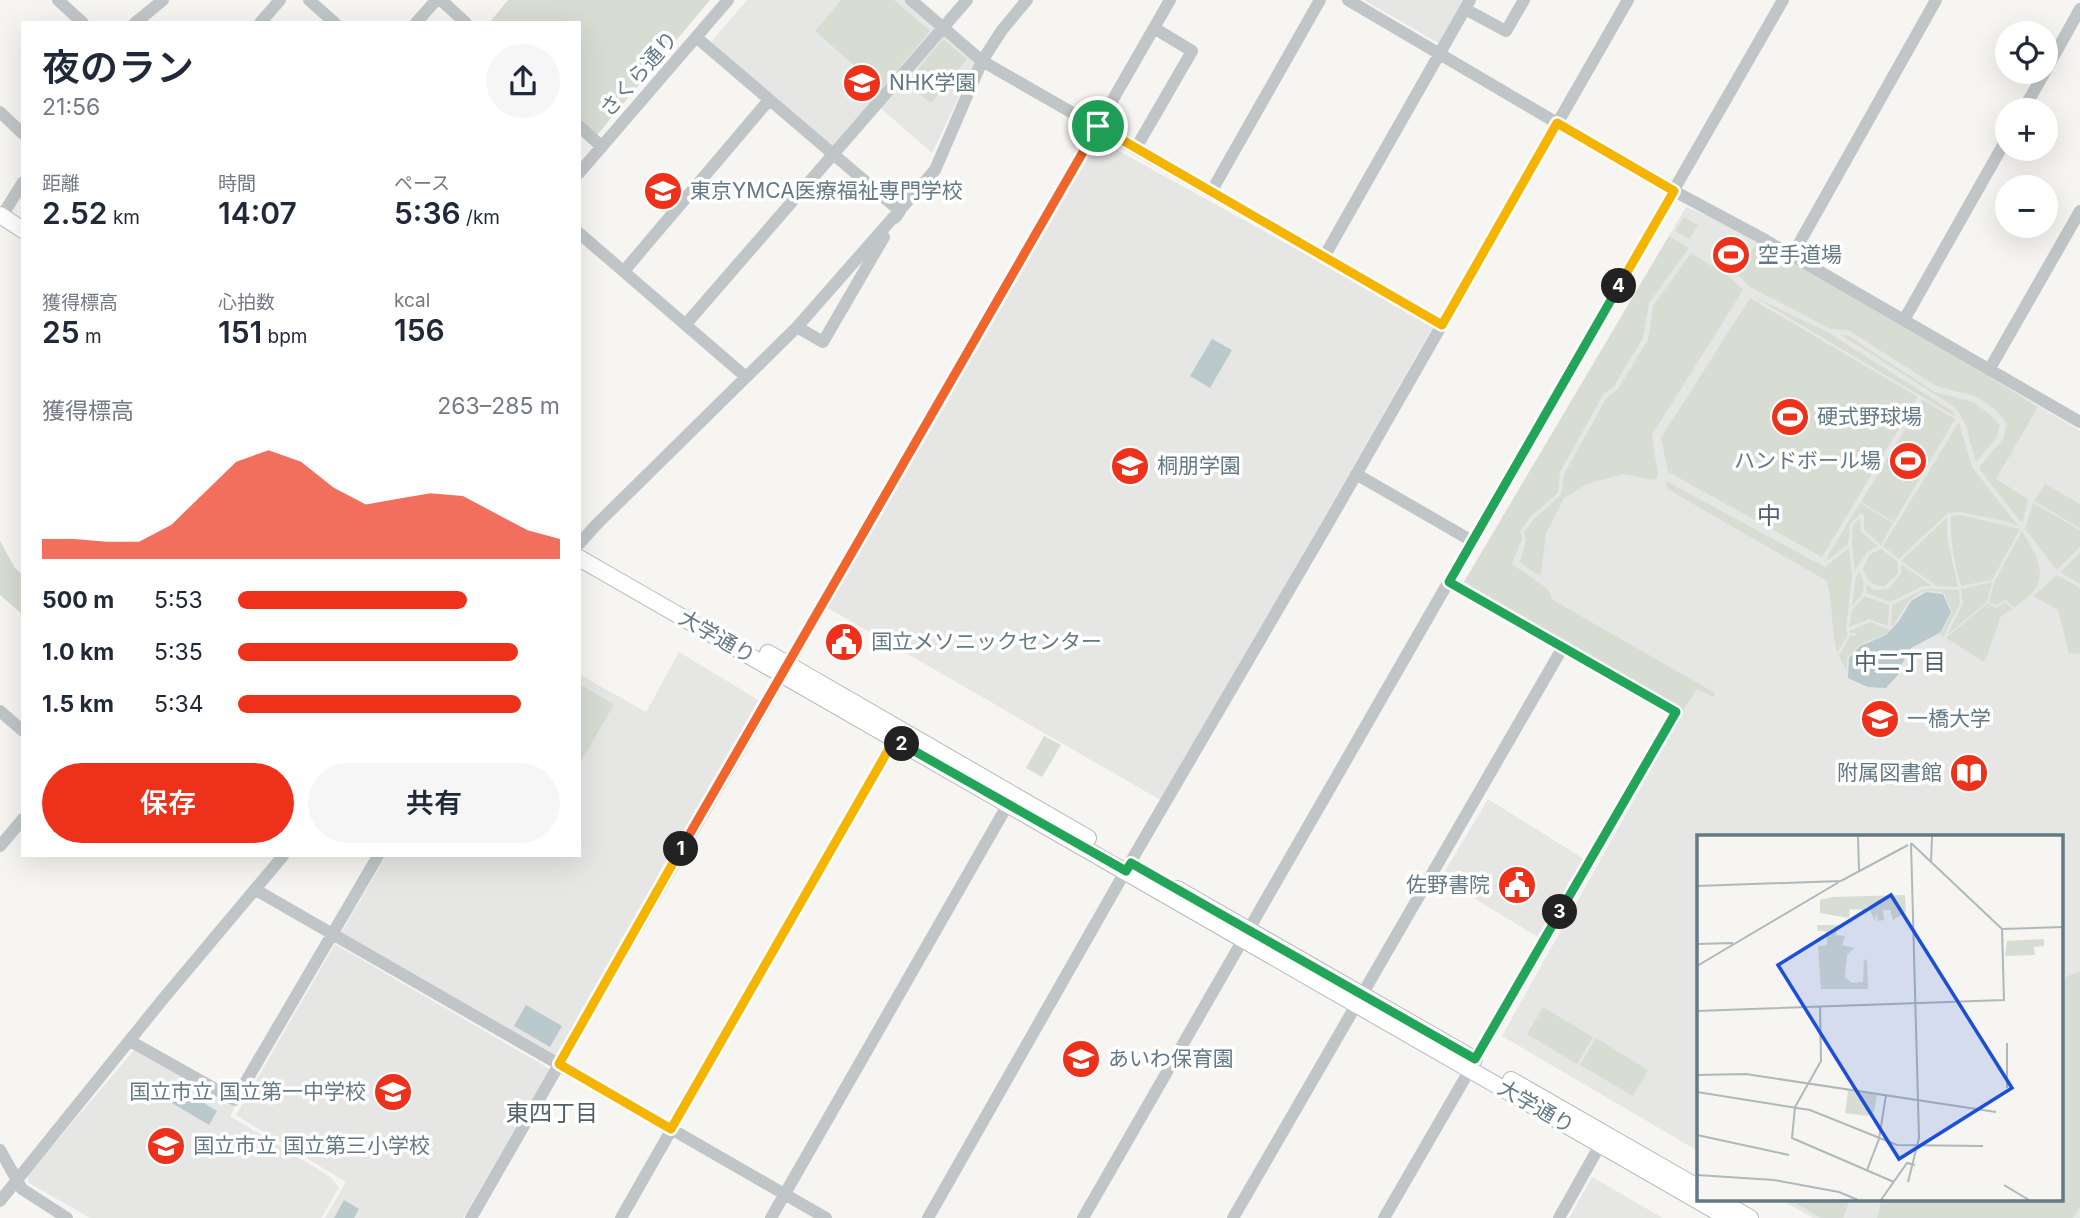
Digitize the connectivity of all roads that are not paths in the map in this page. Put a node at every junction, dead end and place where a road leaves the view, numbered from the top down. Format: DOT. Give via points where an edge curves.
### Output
graph roads {
  1 [pos="163,0"];
  2 [pos="280,0"];
  3 [pos="309,0"];
  4 [pos="438,0"];
  5 [pos="728,0"];
  6 [pos="911,0"];
  7 [pos="967,0"];
  8 [pos="1027,0"];
  9 [pos="1170,0"];
  10 [pos="1320,0"];
  11 [pos="1348,0"];
  12 [pos="1524,0"];
  13 [pos="1628,0"];
  14 [pos="1783,0"];
  15 [pos="1936,0"];
  16 [pos="61,1"];
  17 [pos="1468,4"];
  18 [pos="325,5"];
  19 [pos="2080,9"];
  20 [pos="81,21"];
  21 [pos="137,21"];
  22 [pos="262,21"];
  23 [pos="334,21"];
  24 [pos="418,21"];
  25 [pos="464,21"];
  26 [pos="943,27"];
  27 [pos="1154,28"];
  28 [pos="696,37"];
  29 [pos="2058,48"];
  30 [pos="1440,54"];
  31 [pos="982,61"];
  32 [pos="769,100"];
  33 [pos="0,112"];
  34 [pos="1557,123"];
  35 [pos="1098,126"];
  36 [pos="581,128"];
  37 [pos="21,132"];
  38 [pos="602,147"];
  39 [pos="1136,148"];
  40 [pos="833,154"];
  41 [pos="1995,159"];
  42 [pos="581,171"];
  43 [pos="21,185"];
  44 [pos="1674,191"];
  45 [pos="1211,192"];
  46 [pos="900,211"];
  47 [pos="2080,211"];
  48 [pos="1,217"];
  49 [pos="21,229"];
  50 [pos="581,235"];
  51 [pos="1792,256"];
  52 [pos="1324,257"];
  53 [pos="624,271"];
  54 [pos="1904,320"];
  55 [pos="686,324"];
  56 [pos="1442,325"];
  57 [pos="797,327"];
  58 [pos="1989,370"];
  59 [pos="746,377"];
  60 [pos="2080,422"];
  61 [pos="1356,474"];
  62 [pos="1472,541"];
  63 [pos="581,543"];
  64 [pos="581,547"];
  65 [pos="581,559"];
  66 [pos="1449,582"];
  67 [pos="1563,647"];
  68 [pos="785,669"];
  69 [pos="0,711"];
  70 [pos="21,729"];
  71 [pos="897,735"];
  72 [pos="1011,799"];
  73 [pos="21,821"];
  74 [pos="0,846"];
  75 [pos="282,857"];
  76 [pos="377,857"];
  77 [pos="1128,867"];
  78 [pos="256,890"];
  79 [pos="1246,934"];
  80 [pos="333,935"];
  81 [pos="1359,999"];
  82 [pos="130,1041"];
  83 [pos="559,1064"];
  84 [pos="1472,1064"];
  85 [pos="671,1129"];
  86 [pos="1603,1140"];
  87 [pos="0,1150"];
  88 [pos="18,1180"];
  89 [pos="1697,1187"];
  90 [pos="785,1194"];
  91 [pos="1697,1199"];
  92 [pos="1699,1200"];
  93 [pos="1719,1200"];
  94 [pos="0,1201"];
  95 [pos="67,1218"];
  96 [pos="471,1218"];
  97 [pos="621,1218"];
  98 [pos="771,1218"];
  99 [pos="826,1218"];
  100 [pos="928,1218"];
  101 [pos="1083,1218"];
  102 [pos="1233,1218"];
  103 [pos="1384,1218"];
  104 [pos="1559,1218"];
  105 [pos="1728,1218"];
  106 [pos="1750,1218"];
  1 -- 21 [label="street"];
  2 -- 22 [label="street"];
  3 -- 18 [label="street"];
  4 -- 24 [label="street"];
  4 -- 25 [label="street"];
  5 -- 28 [label="street, さくら通り"];
  6 -- 26 [label="street"];
  7 -- 26 [label="street"];
  8 -- 31 [label="street"];
  9 -- 27 [label="street"];
  10 -- 45 [label="street"];
  11 -- 30 [label="street"];
  12 -- 17 [label="street" via="1506,31"];
  13 -- 34 [label="street"];
  14 -- 44 [label="street"];
  15 -- 51 [label="street"];
  16 -- 20 [label="street"];
  17 -- 30 [label="street"];
  18 -- 23 [label="street"];
  19 -- 29 [label="street"];
  26 -- 31 [label="street"];
  26 -- 40 [label="street"];
  27 -- 35 [label="street"];
  27 -- 39 [label="street" via="1192,51"];
  28 -- 32 [label="street"];
  28 -- 38 [label="street, さくら通り"];
  30 -- 34 [label="street"];
  30 -- 52 [label="street"];
  31 -- 35 [label="street"];
  31 -- 46 [label="street" via="934,170"];
  32 -- 40 [label="street"];
  32 -- 53 [label="street"];
  33 -- 37 [label="street"];
  34 -- 44 [label="street"];
  34 -- 56 [label="street"];
  35 -- 39 [label="street"];
  35 -- 68 [label="street"];
  36 -- 38 [label="street"];
  38 -- 42 [label="street, さくら通り"];
  39 -- 45 [label="street"];
  40 -- 46 [label="street"];
  40 -- 55 [label="street"];
  41 -- 54 [label="street"];
  43 -- 48 [label="street"];
  44 -- 51 [label="street"];
  44 -- 62 [label="street"];
  45 -- 52 [label="street"];
  46 -- 57 [label="street"];
  46 -- 57 [label="street" via="823,342"];
  47 -- 58 [label="street"];
  48 -- 49 [label="main road"];
  50 -- 53 [label="street"];
  51 -- 54 [label="street"];
  52 -- 56 [label="street"];
  53 -- 55 [label="street"];
  54 -- 58 [label="street"];
  55 -- 59 [label="street"];
  56 -- 61 [label="street"];
  57 -- 59 [label="street"];
  58 -- 60 [label="street"];
  59 -- 63 [label="street"];
  61 -- 62 [label="street"];
  61 -- 77 [label="street"];
  62 -- 66 [label="street"];
  64 -- 68 [label="main road, 大学通り"];
  65 -- 68 [label="main road, 大学通り"];
  66 -- 67 [label="street"];
  66 -- 79 [label="street"];
  67 -- 81 [label="street"];
  67 -- 84 [label="street" via="1676,712"];
  68 -- 71 [label="main road, 大学通り"];
  68 -- 83 [label="street"];
  69 -- 70 [label="street"];
  71 -- 72 [label="main road, 大学通り"];
  71 -- 85 [label="street"];
  72 -- 77 [label="main road, 大学通り"];
  72 -- 90 [label="street"];
  73 -- 74 [label="street"];
  75 -- 78 [label="street"];
  76 -- 80 [label="street"];
  77 -- 79 [label="main road, 大学通り"];
  77 -- 100 [label="street"];
  78 -- 80 [label="street"];
  78 -- 82 [label="street"];
  79 -- 81 [label="main road, 大学通り"];
  79 -- 101 [label="street"];
  80 -- 82 [label="street" via="235,1100"];
  80 -- 83 [label="street"];
  81 -- 84 [label="main road, 大学通り"];
  81 -- 102 [label="street"];
  82 -- 88 [label="street"];
  83 -- 85 [label="street"];
  83 -- 96 [label="street"];
  84 -- 86 [label="main road, 大学通り"];
  84 -- 103 [label="street"];
  85 -- 90 [label="street"];
  85 -- 97 [label="street"];
  86 -- 89 [label="main road, 大学通り"];
  86 -- 91 [label="main road, 大学通り"];
  86 -- 104 [label="street"];
  87 -- 88 [label="street"];
  88 -- 94 [label="street"];
  88 -- 95 [label="street" via="22,1189"];
  90 -- 98 [label="street"];
  90 -- 99 [label="street"];
  92 -- 105 [label="main road, 大学通り"];
  93 -- 106 [label="main road"];
}
